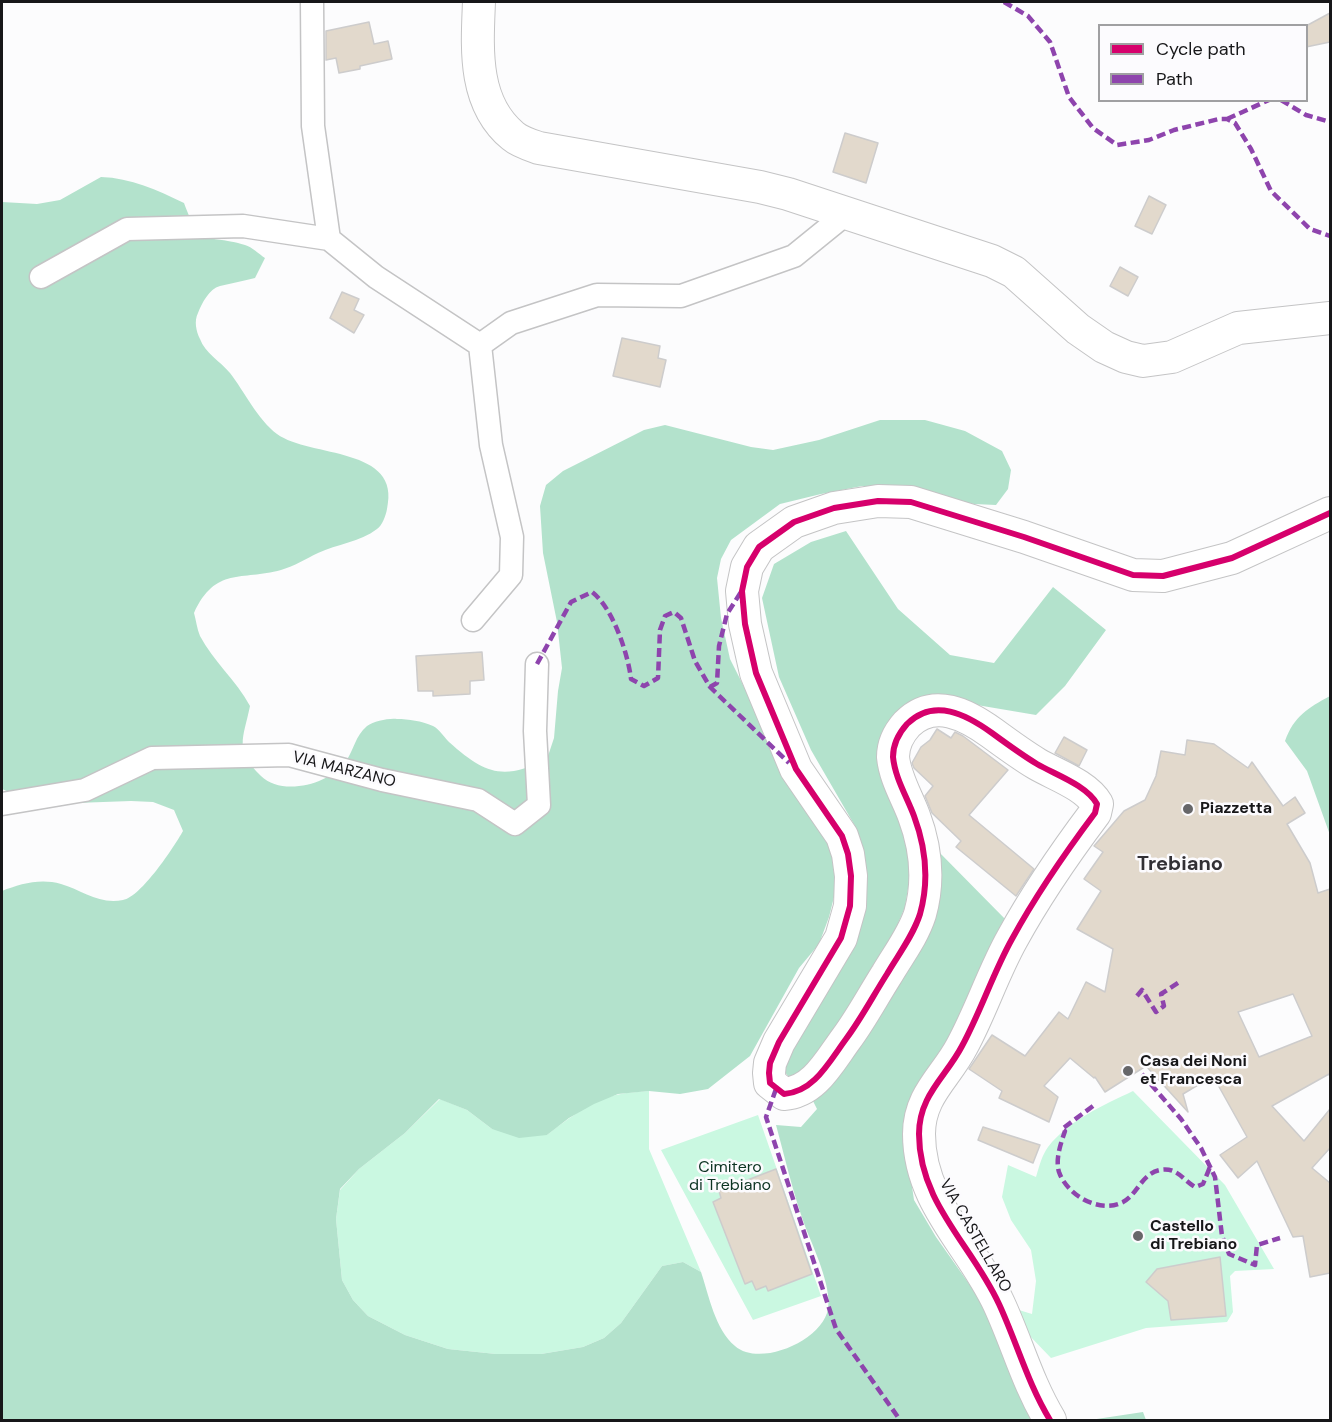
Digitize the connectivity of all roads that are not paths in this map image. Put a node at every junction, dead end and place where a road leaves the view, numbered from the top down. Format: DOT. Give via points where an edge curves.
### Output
graph roads {
  1 [pos="312,2"];
  2 [pos="479,2"];
  3 [pos="847,213"];
  4 [pos="329,239"];
  5 [pos="41,277"];
  6 [pos="1330,318"];
  7 [pos="480,345"];
  8 [pos="1330,513"];
  9 [pos="473,620"];
  10 [pos="537,664"];
  11 [pos="2,804"];
  12 [pos="1050,1420"];
  1 -- 4 [label="street" via="313,126"];
  2 -- 3 [label="street" via="479,67 487,102 498,122 515,138 538,148 760,187"];
  3 -- 6 [label="street" via="992,261 1014,272 1104,347 1143,361 1172,357 1238,328"];
  3 -- 7 [label="street" via="794,256 681,296 597,296 511,323"];
  4 -- 5 [label="street" via="243,226 127,229"];
  4 -- 7 [label="street" via="376,277"];
  7 -- 9 [label="street" via="490,445 512,537 511,575"];
  8 -- 12 [label="street, VIA CASTELLARO" via="1232,558 1163,576 1133,575 911,502 878,501 834,508 794,522 759,547 747,567 742,591 756,673 795,769 842,836 851,876 850,906 842,938 770,1063 770,1083 784,1094 795,1094 823,1071 908,940 920,915 926,857 893,757 894,743 914,717 934,711 972,718 1035,763 1087,792 1097,804 1095,813 1012,939 962,1047 929,1092 919,1132 928,1187 999,1304 1027,1377"];
  10 -- 11 [label="street, VIA MARZANO" via="539,805 514,824 478,800 289,755 152,758 85,790"];
}
